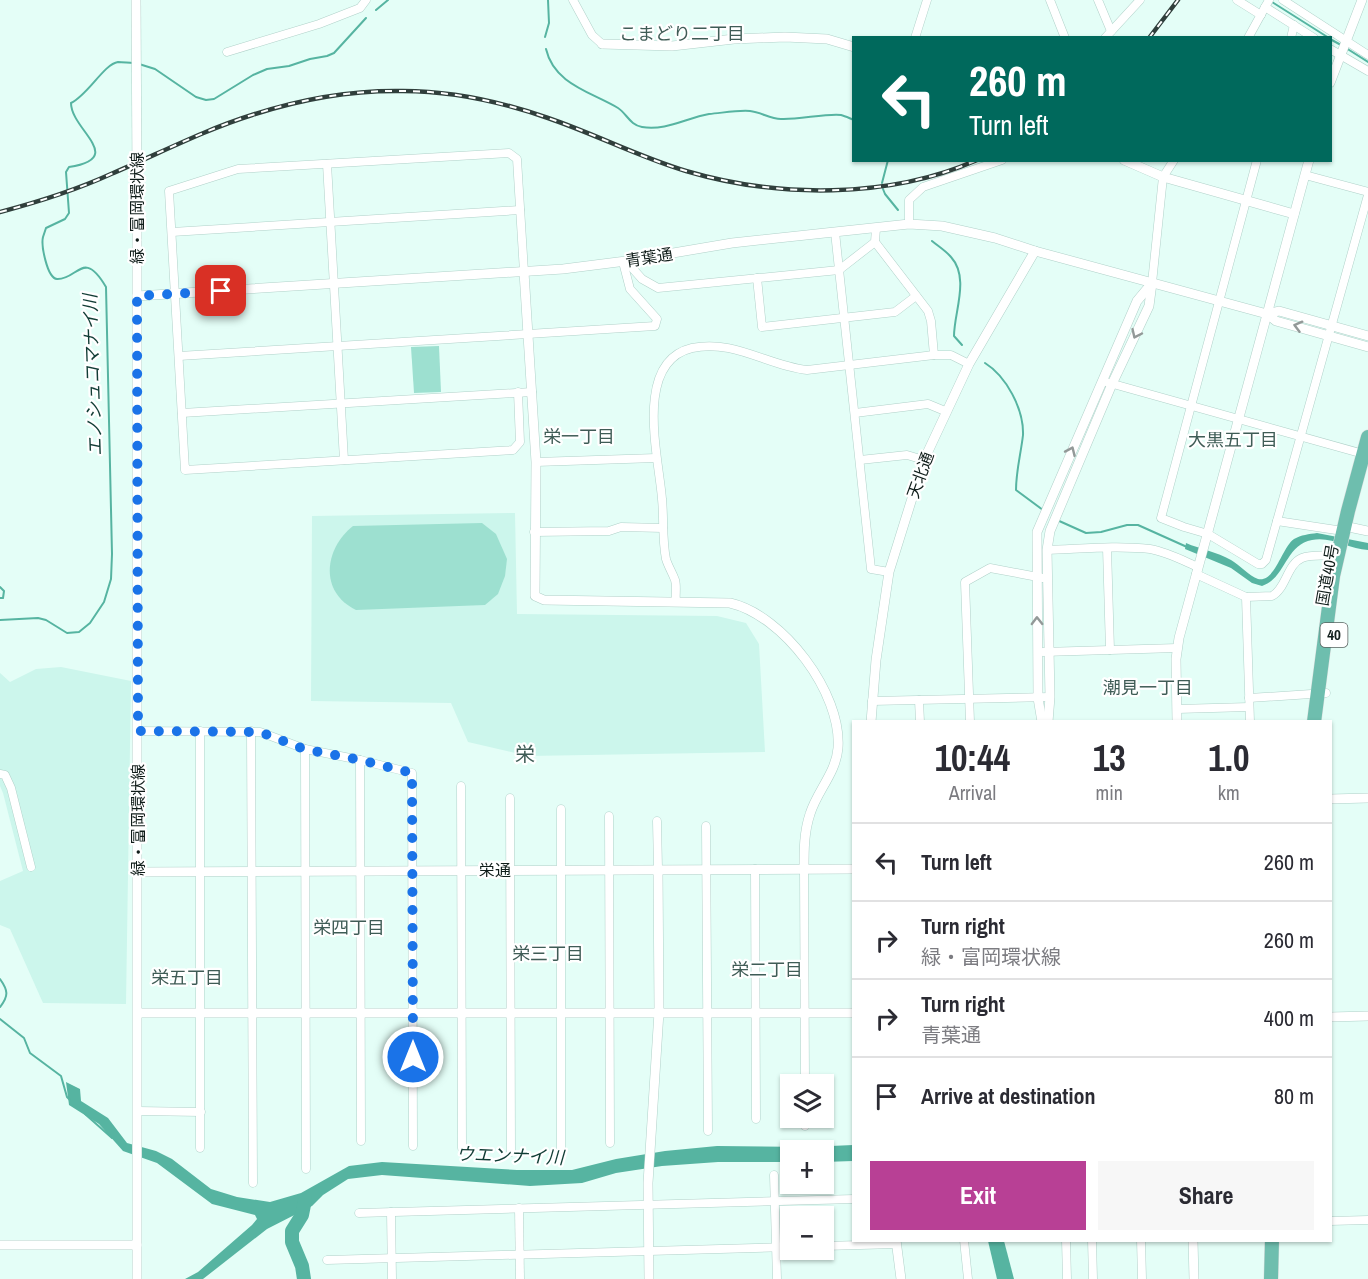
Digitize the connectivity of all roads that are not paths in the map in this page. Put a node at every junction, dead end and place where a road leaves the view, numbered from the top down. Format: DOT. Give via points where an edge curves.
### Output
graph roads {
  1 [pos="136,0"];
  2 [pos="366,0"];
  3 [pos="573,0"];
  4 [pos="927,0"];
  5 [pos="1050,0"];
  6 [pos="1098,0"];
  7 [pos="1140,0"];
  8 [pos="1237,0"];
  9 [pos="1283,0"];
  10 [pos="1362,0"];
  11 [pos="1265,7"];
  12 [pos="1294,25"];
  13 [pos="1108,34"];
  14 [pos="916,36"];
  15 [pos="1064,36"];
  16 [pos="1249,36"];
  17 [pos="1291,36"];
  18 [pos="1311,36"];
  19 [pos="1328,36"];
  20 [pos="1332,39"];
  21 [pos="602,44"];
  22 [pos="852,46"];
  23 [pos="1343,48"];
  24 [pos="1332,49"];
  25 [pos="227,52"];
  26 [pos="1368,55"];
  27 [pos="1368,71"];
  28 [pos="1332,77"];
  29 [pos="996,162"];
  30 [pos="1129,162"];
  31 [pos="1173,162"];
  32 [pos="1256,162"];
  33 [pos="1308,162"];
  34 [pos="327,164"];
  35 [pos="1305,175"];
  36 [pos="1163,177"];
  37 [pos="1368,194"];
  38 [pos="1246,201"];
  39 [pos="520,210"];
  40 [pos="1294,214"];
  41 [pos="331,222"];
  42 [pos="909,224"];
  43 [pos="876,228"];
  44 [pos="172,232"];
  45 [pos="835,232"];
  46 [pos="875,242"];
  47 [pos="1035,251"];
  48 [pos="624,261"];
  49 [pos="839,270"];
  50 [pos="524,272"];
  51 [pos="757,278"];
  52 [pos="1152,283"];
  53 [pos="334,284"];
  54 [pos="176,293"];
  55 [pos="137,296"];
  56 [pos="916,296"];
  57 [pos="1220,301"];
  58 [pos="1267,314"];
  59 [pos="843,317"];
  60 [pos="1331,331"];
  61 [pos="528,335"];
  62 [pos="1368,336"];
  63 [pos="338,346"];
  64 [pos="1368,347"];
  65 [pos="934,355"];
  66 [pos="179,356"];
  67 [pos="969,364"];
  68 [pos="849,365"];
  69 [pos="1102,381"];
  70 [pos="1112,384"];
  71 [pos="518,392"];
  72 [pos="532,392"];
  73 [pos="341,403"];
  74 [pos="1190,407"];
  75 [pos="945,411"];
  76 [pos="182,413"];
  77 [pos="855,413"];
  78 [pos="1238,420"];
  79 [pos="1368,436"];
  80 [pos="1301,438"];
  81 [pos="1366,454"];
  82 [pos="656,458"];
  83 [pos="344,460"];
  84 [pos="860,460"];
  85 [pos="924,460"];
  86 [pos="536,462"];
  87 [pos="1368,472"];
  88 [pos="1277,521"];
  89 [pos="663,528"];
  90 [pos="1368,531"];
  91 [pos="534,532"];
  92 [pos="1207,537"];
  93 [pos="1345,539"];
  94 [pos="1107,548"];
  95 [pos="1047,550"];
  96 [pos="1198,568"];
  97 [pos="889,572"];
  98 [pos="1036,577"];
  99 [pos="1047,579"];
  100 [pos="1246,597"];
  101 [pos="675,602"];
  102 [pos="1177,648"];
  103 [pos="1110,650"];
  104 [pos="1037,652"];
  105 [pos="1049,652"];
  106 [pos="1322,694"];
  107 [pos="1050,697"];
  108 [pos="1038,698"];
  109 [pos="969,699"];
  110 [pos="919,700"];
  111 [pos="872,701"];
  112 [pos="1249,702"];
  113 [pos="1177,709"];
  114 [pos="871,720"];
  115 [pos="920,720"];
  116 [pos="970,720"];
  117 [pos="1042,720"];
  118 [pos="1048,720"];
  119 [pos="1177,720"];
  120 [pos="1250,720"];
  121 [pos="1315,720"];
  122 [pos="1323,720"];
  123 [pos="138,731"];
  124 [pos="200,731"];
  125 [pos="251,731"];
  126 [pos="304,749"];
  127 [pos="360,760"];
  128 [pos="0,774"];
  129 [pos="461,786"];
  130 [pos="510,798"];
  131 [pos="1368,798"];
  132 [pos="1332,799"];
  133 [pos="561,809"];
  134 [pos="609,816"];
  135 [pos="657,821"];
  136 [pos="706,826"];
  137 [pos="31,867"];
  138 [pos="658,869"];
  139 [pos="707,869"];
  140 [pos="755,869"];
  141 [pos="804,869"];
  142 [pos="852,869"];
  143 [pos="305,870"];
  144 [pos="360,870"];
  145 [pos="412,870"];
  146 [pos="461,870"];
  147 [pos="511,870"];
  148 [pos="562,870"];
  149 [pos="610,870"];
  150 [pos="200,871"];
  151 [pos="253,871"];
  152 [pos="138,872"];
  153 [pos="561,1012"];
  154 [pos="610,1012"];
  155 [pos="658,1012"];
  156 [pos="804,1012"];
  157 [pos="138,1013"];
  158 [pos="200,1013"];
  159 [pos="253,1013"];
  160 [pos="305,1013"];
  161 [pos="360,1013"];
  162 [pos="413,1013"];
  163 [pos="461,1013"];
  164 [pos="511,1013"];
  165 [pos="707,1013"];
  166 [pos="756,1013"];
  167 [pos="852,1013"];
  168 [pos="1368,1016"];
  169 [pos="1332,1017"];
  170 [pos="805,1074"];
  171 [pos="138,1111"];
  172 [pos="201,1112"];
  173 [pos="756,1119"];
  174 [pos="708,1131"];
  175 [pos="361,1141"];
  176 [pos="610,1143"];
  177 [pos="413,1146"];
  178 [pos="200,1148"];
  179 [pos="462,1148"];
  180 [pos="511,1152"];
  181 [pos="561,1154"];
  182 [pos="306,1169"];
  183 [pos="774,1174"];
  184 [pos="253,1183"];
  185 [pos="852,1199"];
  186 [pos="775,1202"];
  187 [pos="647,1205"];
  188 [pos="519,1208"];
  189 [pos="391,1212"];
  190 [pos="359,1213"];
  191 [pos="1368,1220"];
  192 [pos="1332,1221"];
  193 [pos="896,1242"];
  194 [pos="965,1242"];
  195 [pos="1066,1242"];
  196 [pos="1092,1242"];
  197 [pos="1141,1242"];
  198 [pos="1193,1242"];
  199 [pos="1272,1242"];
  200 [pos="1280,1242"];
  201 [pos="0,1245"];
  202 [pos="137,1245"];
  203 [pos="834,1245"];
  204 [pos="776,1247"];
  205 [pos="780,1247"];
  206 [pos="648,1251"];
  207 [pos="519,1255"];
  208 [pos="392,1258"];
  209 [pos="327,1260"];
  210 [pos="137,1279"];
  211 [pos="392,1279"];
  212 [pos="520,1279"];
  213 [pos="649,1279"];
  214 [pos="777,1279"];
  215 [pos="901,1279"];
  216 [pos="968,1279"];
  217 [pos="1067,1279"];
  218 [pos="1093,1279"];
  219 [pos="1142,1279"];
  220 [pos="1194,1279"];
  221 [pos="1271,1279"];
  222 [pos="1280,1279"];
  1 -- 55 [label="street, 緑・富岡環状線, bridge"];
  2 -- 25 [label="street" via="360,8 319,24"];
  3 -- 21 [label="street" via="592,35"];
  4 -- 14 [label="street"];
  5 -- 15 [label="street"];
  6 -- 13 [label="street"];
  7 -- 13 [label="street"];
  8 -- 11 [label="street"];
  9 -- 19 [label="street"];
  10 -- 23 [label="street"];
  11 -- 12 [label="street"];
  11 -- 16 [label="street"];
  12 -- 17 [label="street"];
  12 -- 18 [label="street"];
  20 -- 23 [label="street"];
  21 -- 22 [label="street" via="672,46 785,37 827,39"];
  23 -- 24 [label="street"];
  23 -- 26 [label="street"];
  23 -- 27 [label="street"];
  23 -- 28 [label="street"];
  29 -- 42 [label="street" via="923,188 909,200"];
  30 -- 36 [label="street"];
  31 -- 36 [label="street"];
  32 -- 38 [label="street"];
  33 -- 35 [label="street"];
  34 -- 39 [label="street" via="509,153 516,159"];
  34 -- 41 [label="street"];
  34 -- 44 [label="street" via="238,169 169,191"];
  35 -- 37 [label="street"];
  35 -- 40 [label="street"];
  36 -- 38 [label="street"];
  36 -- 52 [label="street"];
  37 -- 60 [label="street"];
  38 -- 40 [label="street"];
  38 -- 57 [label="street"];
  39 -- 41 [label="street"];
  39 -- 50 [label="street"];
  40 -- 58 [label="street"];
  41 -- 44 [label="street"];
  41 -- 53 [label="street"];
  42 -- 43 [label="street, 青葉通"];
  42 -- 47 [label="street, 青葉通" via="942,226"];
  43 -- 45 [label="street, 青葉通"];
  43 -- 46 [label="street"];
  44 -- 54 [label="street"];
  45 -- 48 [label="street, 青葉通" via="732,243"];
  45 -- 49 [label="street"];
  46 -- 49 [label="street"];
  46 -- 56 [label="street"];
  47 -- 52 [label="street, 青葉通"];
  47 -- 67 [label="street, 天北通"];
  48 -- 50 [label="street, 青葉通"];
  48 -- 51 [label="street" via="658,288"];
  48 -- 61 [label="street" via="630,289 657,319 655,326"];
  49 -- 51 [label="street"];
  49 -- 59 [label="street"];
  50 -- 53 [label="street, 青葉通"];
  50 -- 61 [label="street"];
  51 -- 59 [label="street" via="762,327"];
  52 -- 57 [label="street, 青葉通"];
  52 -- 69 [label="street" via="1137,301"];
  52 -- 70 [label="street, one-way" via="1149,306"];
  53 -- 54 [label="street, 青葉通"];
  53 -- 63 [label="street"];
  54 -- 55 [label="street, 青葉通"];
  54 -- 66 [label="street"];
  55 -- 123 [label="street, 緑・富岡環状線"];
  56 -- 59 [label="street" via="895,312"];
  56 -- 65 [label="street" via="928,311"];
  57 -- 58 [label="street, 青葉通"];
  57 -- 74 [label="street"];
  58 -- 60 [label="street, 青葉通" via="1276,321"];
  58 -- 78 [label="street"];
  59 -- 68 [label="street"];
  60 -- 62 [label="street"];
  60 -- 64 [label="street"];
  60 -- 80 [label="street"];
  61 -- 63 [label="street"];
  61 -- 72 [label="street"];
  63 -- 66 [label="street"];
  63 -- 73 [label="street"];
  65 -- 67 [label="street" via="951,355"];
  65 -- 68 [label="street"];
  66 -- 76 [label="street"];
  67 -- 75 [label="street, 天北通"];
  68 -- 77 [label="street"];
  68 -- 82 [label="street" via="795,369 740,349 692,348 662,372 654,390"];
  69 -- 70 [label="street"];
  98 -- 69 [label="street, one-way" via="1036,542 1041,522"];
  70 -- 74 [label="street"];
  70 -- 95 [label="street" via="1058,509"];
  71 -- 72 [label="street"];
  71 -- 73 [label="street"];
  71 -- 83 [label="street" via="520,442 513,450"];
  72 -- 86 [label="street"];
  73 -- 76 [label="street"];
  73 -- 83 [label="street"];
  74 -- 78 [label="street"];
  74 -- 92 [label="street" via="1161,518"];
  75 -- 77 [label="street" via="927,405"];
  75 -- 85 [label="street, 天北通"];
  76 -- 83 [label="street" via="186,470"];
  77 -- 84 [label="street"];
  78 -- 80 [label="street"];
  78 -- 92 [label="street"];
  79 -- 81 [label="highway, 国道40号 / 40"];
  80 -- 81 [label="street"];
  80 -- 88 [label="street"];
  81 -- 93 [label="highway, 国道40号 / 40"];
  82 -- 86 [label="street"];
  82 -- 89 [label="street"];
  84 -- 85 [label="street" via="907,455"];
  84 -- 97 [label="street" via="871,569"];
  85 -- 97 [label="street, 天北通"];
  86 -- 91 [label="street"];
  87 -- 93 [label="highway, 国道40号 / 40"];
  88 -- 92 [label="street" via="1262,564"];
  88 -- 93 [label="street"];
  89 -- 91 [label="street"];
  89 -- 101 [label="street" via="666,559 675,581"];
  90 -- 93 [label="street"];
  91 -- 101 [label="street" via="537,598"];
  92 -- 96 [label="street"];
  93 -- 100 [label="street" via="1297,561 1276,594"];
  93 -- 106 [label="highway, 国道40号 / 40"];
  94 -- 95 [label="street"];
  94 -- 96 [label="street" via="1151,549"];
  94 -- 103 [label="street"];
  95 -- 99 [label="street"];
  96 -- 100 [label="street"];
  96 -- 102 [label="street"];
  97 -- 111 [label="street, 天北通"];
  98 -- 99 [label="street"];
  104 -- 98 [label="street, one-way"];
  98 -- 109 [label="street" via="990,568 965,582"];
  99 -- 105 [label="street"];
  100 -- 112 [label="street"];
  101 -- 141 [label="street" via="730,603 748,609 794,645 822,687 834,714 837,748 834,764 810,814"];
  102 -- 103 [label="street"];
  102 -- 113 [label="street"];
  103 -- 105 [label="street"];
  104 -- 105 [label="street"];
  104 -- 108 [label="street"];
  105 -- 107 [label="street"];
  106 -- 112 [label="street"];
  106 -- 121 [label="highway, 国道40号 / 40"];
  106 -- 122 [label="highway, 国道40号 / 40"];
  107 -- 108 [label="street"];
  107 -- 118 [label="street"];
  108 -- 109 [label="street"];
  108 -- 117 [label="street"];
  109 -- 110 [label="street"];
  109 -- 116 [label="street"];
  110 -- 111 [label="street"];
  110 -- 115 [label="street"];
  111 -- 114 [label="street, 天北通"];
  112 -- 113 [label="street"];
  112 -- 120 [label="street"];
  113 -- 119 [label="street"];
  123 -- 124 [label="street"];
  123 -- 152 [label="street, 緑・富岡環状線"];
  124 -- 125 [label="street"];
  124 -- 150 [label="street"];
  125 -- 126 [label="street"];
  125 -- 151 [label="street"];
  126 -- 127 [label="street"];
  126 -- 143 [label="street"];
  127 -- 144 [label="street"];
  127 -- 145 [label="street" via="412,773"];
  128 -- 137 [label="street" via="5,775 11,788"];
  129 -- 146 [label="street"];
  130 -- 147 [label="street"];
  131 -- 132 [label="street"];
  133 -- 148 [label="street"];
  134 -- 149 [label="street"];
  135 -- 138 [label="street"];
  136 -- 139 [label="street"];
  138 -- 139 [label="street, 栄通"];
  138 -- 149 [label="street, 栄通"];
  138 -- 155 [label="street"];
  139 -- 140 [label="street, 栄通"];
  139 -- 165 [label="street"];
  140 -- 141 [label="street, 栄通"];
  140 -- 166 [label="street"];
  141 -- 142 [label="street, 栄通"];
  141 -- 156 [label="street"];
  143 -- 144 [label="street, 栄通"];
  143 -- 151 [label="street, 栄通"];
  143 -- 160 [label="street"];
  144 -- 145 [label="street, 栄通"];
  144 -- 161 [label="street"];
  145 -- 146 [label="street, 栄通"];
  145 -- 162 [label="street"];
  146 -- 147 [label="street, 栄通"];
  146 -- 163 [label="street"];
  147 -- 148 [label="street, 栄通"];
  147 -- 164 [label="street"];
  148 -- 149 [label="street, 栄通"];
  148 -- 153 [label="street"];
  149 -- 154 [label="street"];
  150 -- 151 [label="street, 栄通"];
  150 -- 152 [label="street, 栄通"];
  150 -- 158 [label="street"];
  151 -- 159 [label="street"];
  152 -- 157 [label="street, 緑・富岡環状線"];
  153 -- 154 [label="street"];
  153 -- 164 [label="street"];
  153 -- 181 [label="street"];
  154 -- 155 [label="street"];
  154 -- 176 [label="street"];
  155 -- 165 [label="street"];
  155 -- 187 [label="street"];
  156 -- 166 [label="street"];
  156 -- 167 [label="street"];
  156 -- 170 [label="street"];
  157 -- 158 [label="street"];
  157 -- 171 [label="street, 緑・富岡環状線"];
  158 -- 159 [label="street"];
  158 -- 172 [label="street"];
  159 -- 160 [label="street"];
  159 -- 184 [label="street"];
  160 -- 161 [label="street"];
  160 -- 182 [label="street"];
  161 -- 162 [label="street"];
  161 -- 175 [label="street"];
  162 -- 163 [label="street"];
  162 -- 177 [label="street"];
  163 -- 164 [label="street"];
  163 -- 179 [label="street"];
  164 -- 180 [label="street"];
  165 -- 166 [label="street"];
  165 -- 174 [label="street"];
  166 -- 173 [label="street"];
  168 -- 169 [label="street"];
  171 -- 172 [label="street"];
  171 -- 202 [label="street, 緑・富岡環状線"];
  172 -- 178 [label="street"];
  183 -- 186 [label="street"];
  185 -- 186 [label="street"];
  186 -- 187 [label="street"];
  186 -- 204 [label="street"];
  187 -- 188 [label="street"];
  187 -- 206 [label="street"];
  188 -- 189 [label="street"];
  188 -- 207 [label="street"];
  189 -- 190 [label="street"];
  189 -- 208 [label="street"];
  191 -- 192 [label="street"];
  193 -- 203 [label="street"];
  193 -- 215 [label="street"];
  194 -- 216 [label="street"];
  195 -- 217 [label="street"];
  196 -- 218 [label="street"];
  197 -- 219 [label="street"];
  198 -- 220 [label="street"];
  199 -- 221 [label="highway"];
  200 -- 222 [label="highway"];
  201 -- 202 [label="street"];
  202 -- 210 [label="street, 緑・富岡環状線"];
  204 -- 205 [label="street"];
  204 -- 206 [label="street"];
  204 -- 214 [label="street"];
  206 -- 207 [label="street"];
  206 -- 213 [label="street"];
  207 -- 208 [label="street"];
  207 -- 212 [label="street"];
  208 -- 209 [label="street"];
  208 -- 211 [label="street"];
}
